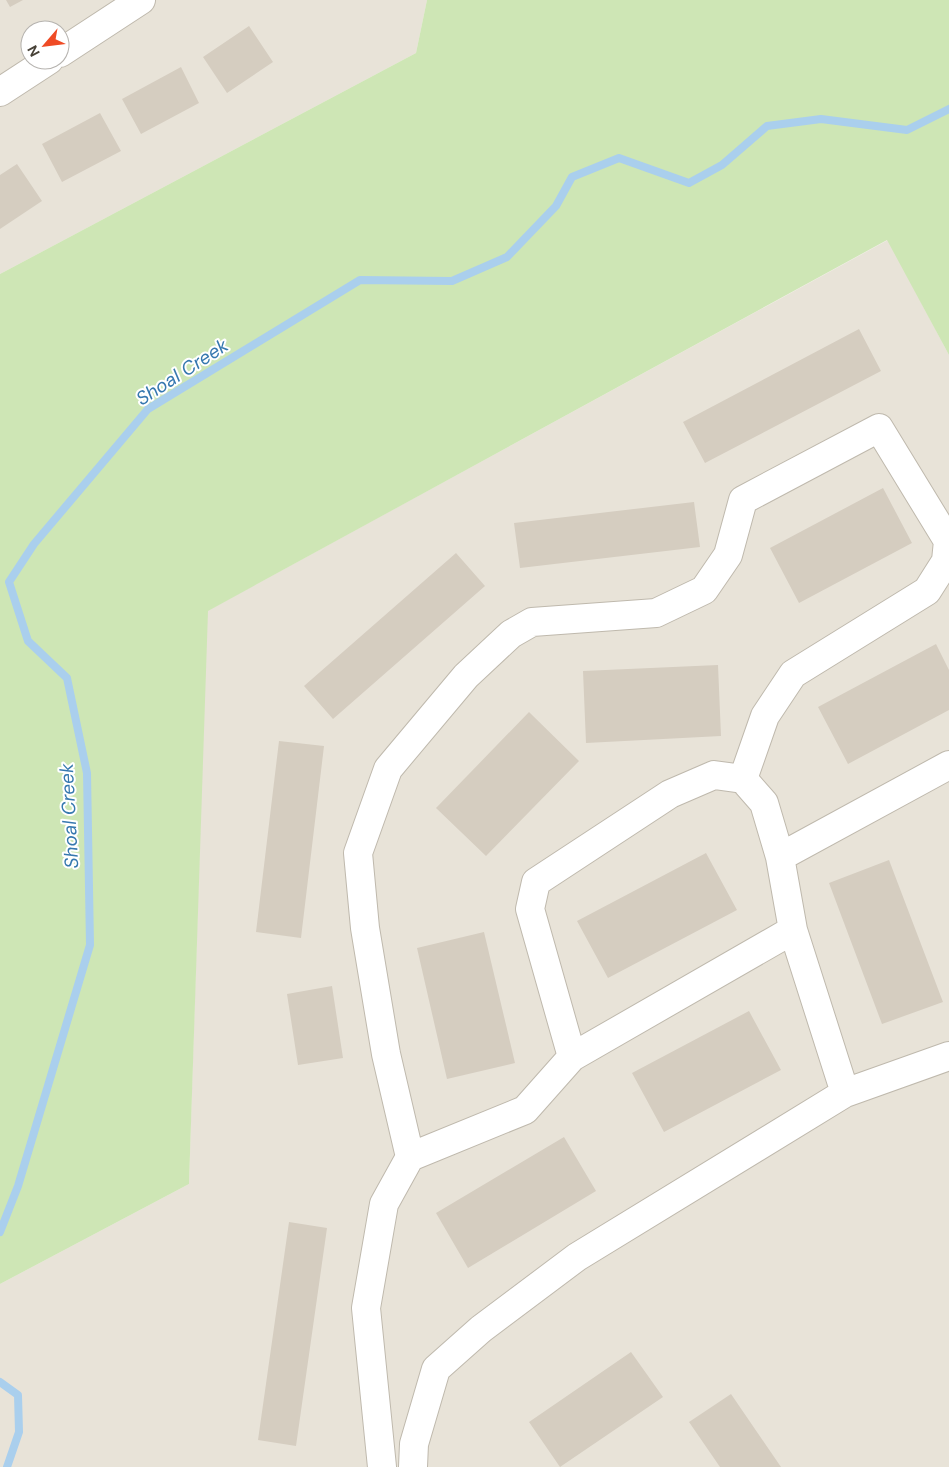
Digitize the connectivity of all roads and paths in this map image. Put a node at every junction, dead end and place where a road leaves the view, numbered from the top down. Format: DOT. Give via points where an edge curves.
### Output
graph roads {
  1 [pos="141,0"];
  2 [pos="70,46"];
  3 [pos="34,70"];
  4 [pos="0,92"];
  5 [pos="949,765"];
  6 [pos="743,779"];
  7 [pos="780,857"];
  8 [pos="793,930"];
  9 [pos="949,1056"];
  10 [pos="572,1057"];
  11 [pos="845,1093"];
  12 [pos="410,1157"];
  13 [pos="382,1467"];
  14 [pos="413,1467"];
  1 -- 2 [label="street"];
  3 -- 4 [label="street"];
  5 -- 7 [label="street"];
  6 -- 7 [label="street" via="764,803"];
  6 -- 10 [label="street" via="714,775 670,794 536,882 530,909"];
  6 -- 12 [label="street" via="765,716 793,674 927,591 946,561 948,541 879,428 743,500 728,554 704,590 656,613 532,622 511,634 466,676 388,768 358,853 365,928 386,1054"];
  7 -- 8 [label="street"];
  8 -- 10 [label="street"];
  8 -- 11 [label="street"];
  9 -- 11 [label="street"];
  10 -- 12 [label="street" via="525,1110"];
  11 -- 14 [label="street" via="578,1257 481,1329 436,1369 414,1444"];
  12 -- 13 [label="street" via="384,1204 366,1308"];
}
